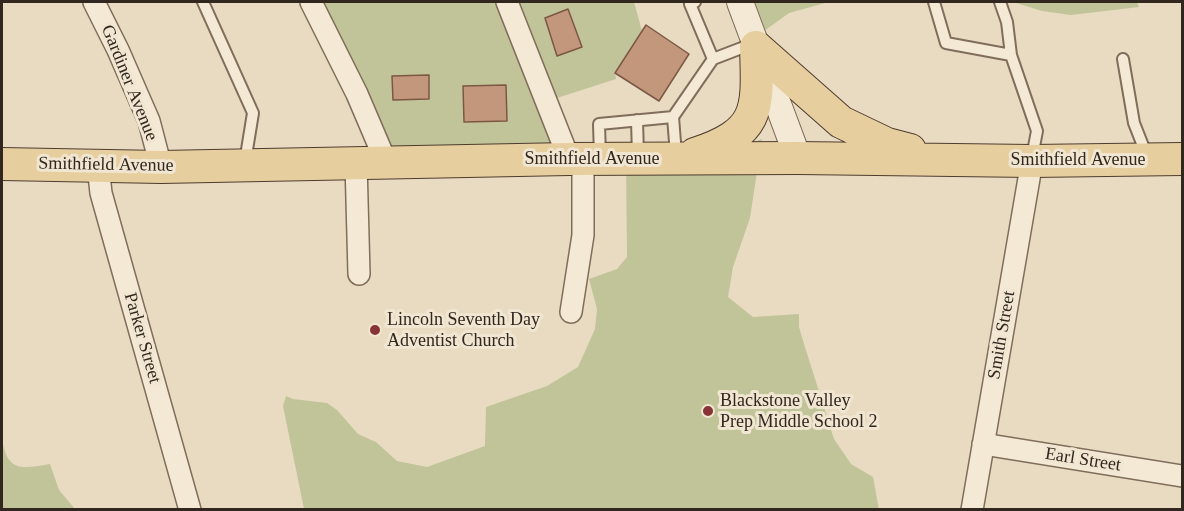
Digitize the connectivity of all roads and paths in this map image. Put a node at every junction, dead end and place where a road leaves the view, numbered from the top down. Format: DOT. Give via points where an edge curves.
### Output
graph roads {
  1 [pos="94,2"];
  2 [pos="203,2"];
  3 [pos="311,2"];
  4 [pos="507,2"];
  5 [pos="695,2"];
  6 [pos="740,2"];
  7 [pos="934,2"];
  8 [pos="1000,2"];
  9 [pos="755,45"];
  10 [pos="1011,55"];
  11 [pos="713,59"];
  12 [pos="1123,59"];
  13 [pos="673,117"];
  14 [pos="637,120"];
  15 [pos="798,158"];
  16 [pos="584,159"];
  17 [pos="638,159"];
  18 [pos="677,159"];
  19 [pos="936,159"];
  20 [pos="1148,159"];
  21 [pos="1182,159"];
  22 [pos="1032,161"];
  23 [pos="371,162"];
  24 [pos="2,164"];
  25 [pos="244,165"];
  26 [pos="98,166"];
  27 [pos="161,167"];
  28 [pos="359,274"];
  29 [pos="571,312"];
  30 [pos="983,444"];
  31 [pos="1182,476"];
  32 [pos="190,510"];
  33 [pos="972,510"];
  1 -- 27 [label="street, Gardiner Avenue" via="149,122"];
  2 -- 25 [label="lane" via="253,112"];
  3 -- 23 [label="street" via="357,94"];
  4 -- 16 [label="street"];
  5 -- 11 [label="lane" via="690,4"];
  6 -- 9 [label="street"];
  7 -- 10 [label="lane" via="946,43"];
  8 -- 10 [label="lane"];
  9 -- 11 [label="lane"];
  9 -- 15 [label="street"];
  9 -- 18 [label="main road" via="758,85 750,120 722,143"];
  9 -- 19 [label="main road" via="841,122 887,144"];
  10 -- 22 [label="lane" via="1036,131"];
  11 -- 13 [label="lane"];
  12 -- 20 [label="lane" via="1134,123"];
  13 -- 14 [label="lane"];
  13 -- 18 [label="lane"];
  14 -- 16 [label="lane" via="598,124"];
  14 -- 17 [label="lane"];
  15 -- 18 [label="main road, Smithfield Avenue"];
  15 -- 19 [label="main road, Smithfield Avenue"];
  16 -- 17 [label="main road, Smithfield Avenue"];
  16 -- 23 [label="main road, Smithfield Avenue"];
  16 -- 29 [label="street" via="582,235"];
  17 -- 18 [label="main road, Smithfield Avenue"];
  19 -- 22 [label="main road, Smithfield Avenue"];
  20 -- 21 [label="main road, Smithfield Avenue"];
  20 -- 22 [label="main road, Smithfield Avenue"];
  22 -- 30 [label="street, Smith Street"];
  23 -- 25 [label="main road, Smithfield Avenue"];
  23 -- 28 [label="street"];
  24 -- 26 [label="main road, Smithfield Avenue"];
  25 -- 27 [label="main road, Smithfield Avenue"];
  26 -- 27 [label="main road, Smithfield Avenue"];
  26 -- 32 [label="street, Parker Street" via="101,193"];
  30 -- 31 [label="street, Earl Street"];
  30 -- 33 [label="street, Smith Street"];
}
